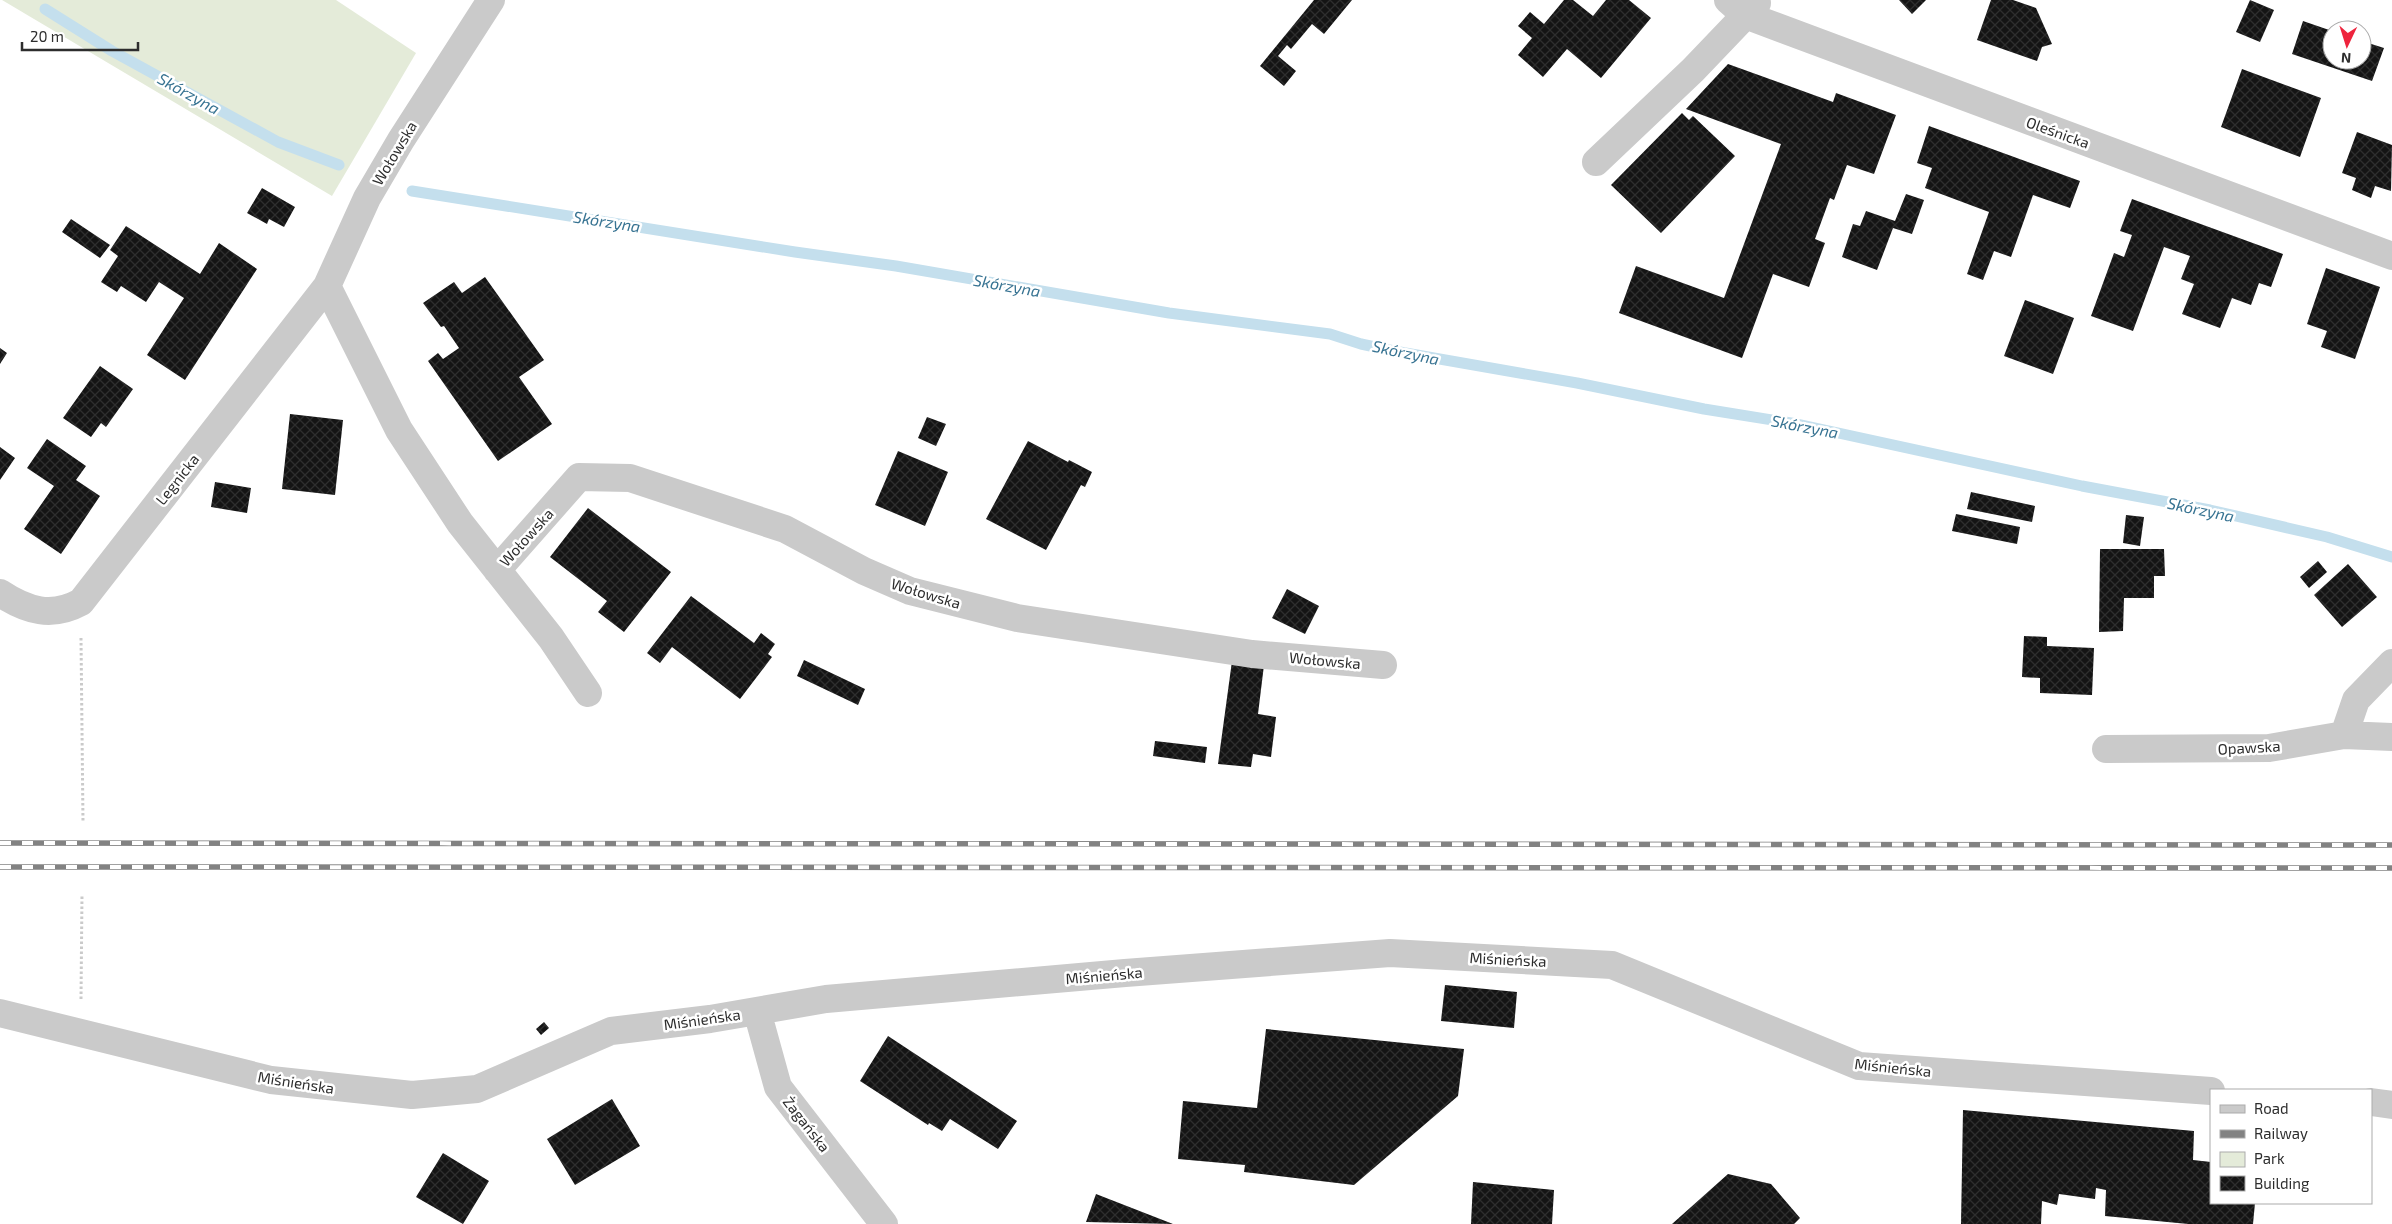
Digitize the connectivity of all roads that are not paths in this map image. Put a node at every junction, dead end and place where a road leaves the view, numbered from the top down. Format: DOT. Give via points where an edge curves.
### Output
graph roads {
  1 [pos="491,0"];
  2 [pos="1744,5"];
  3 [pos="1596,162"];
  4 [pos="2392,256"];
  5 [pos="327,286"];
  6 [pos="497,570"];
  7 [pos="0,593"];
  8 [pos="2392,663"];
  9 [pos="1383,665"];
  10 [pos="588,693"];
  11 [pos="2344,735"];
  12 [pos="2392,737"];
  13 [pos="2106,749"];
  14 [pos="757,1011"];
  15 [pos="0,1013"];
  16 [pos="2210,1091"];
  17 [pos="2372,1102"];
  18 [pos="2392,1105"];
  19 [pos="884,1224"];
  1 -- 5 [label="street, Wołowska" via="367,198"];
  2 -- 3 [label="street" via="1693,70"];
  2 -- 4 [label="street, Oleśnicka"];
  5 -- 6 [label="street, Wołowska" via="398,430 460,523"];
  5 -- 7 [label="street, Legnicka" via="81,602 65,611 39,611"];
  6 -- 9 [label="street, Wołowska" via="579,477 630,478 785,529 864,571 910,591 1017,618 1252,654"];
  6 -- 10 [label="street, Wołowska" via="551,638"];
  8 -- 11 [label="street" via="2356,700"];
  11 -- 12 [label="street, Opawska"];
  11 -- 13 [label="street, Opawska" via="2269,748"];
  14 -- 15 [label="street, Miśnieńska" via="611,1031 477,1089 412,1095 271,1080"];
  14 -- 16 [label="street, Miśnieńska" via="845,997 1125,972 1400,953 1612,965 1858,1066"];
  14 -- 19 [label="street, Żagańska" via="778,1087"];
  17 -- 18 [label="street"];
}
